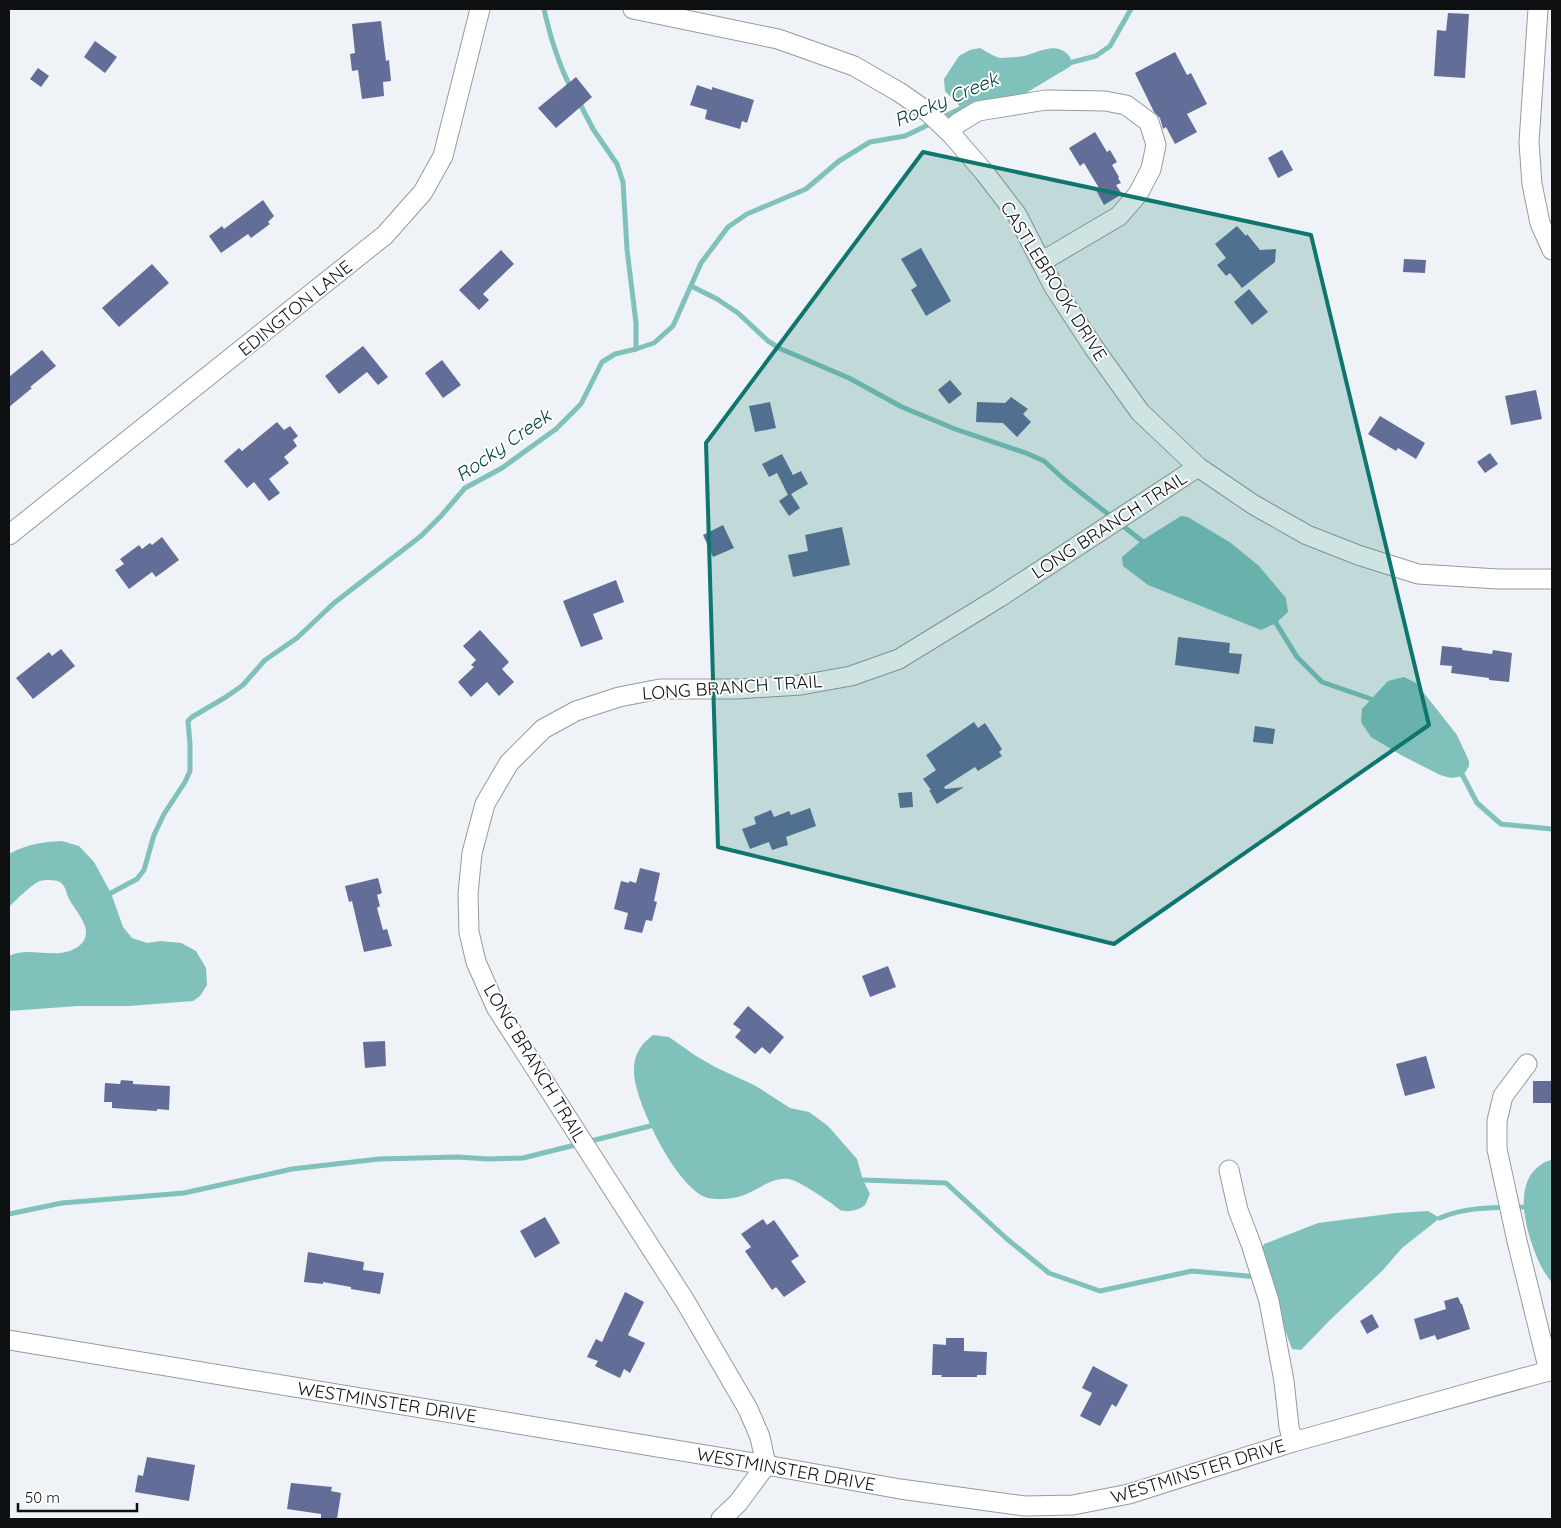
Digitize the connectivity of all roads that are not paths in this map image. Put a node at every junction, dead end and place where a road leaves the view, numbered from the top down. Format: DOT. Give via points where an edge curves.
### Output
graph roads {
  1 [pos="480,9"];
  2 [pos="633,9"];
  3 [pos="1538,9"];
  4 [pos="949,132"];
  5 [pos="1552,250"];
  6 [pos="1041,262"];
  7 [pos="1198,466"];
  8 [pos="9,535"];
  9 [pos="1552,579"];
  10 [pos="1527,1064"];
  11 [pos="1229,1170"];
  12 [pos="9,1340"];
  13 [pos="1550,1370"];
  14 [pos="1293,1442"];
  15 [pos="766,1465"];
  16 [pos="721,1519"];
  1 -- 8 [label="street, EDINGTON LANE" via="443,156 423,192 385,235"];
  2 -- 4 [label="street, CASTLEBROOK DRIVE" via="778,39 854,66 928,112"];
  3 -- 5 [label="street" via="1530,142 1532,184 1540,223"];
  4 -- 6 [label="street, CASTLEBROOK DRIVE" via="1017,215"];
  4 -- 6 [label="street" via="978,111 1046,100 1105,101 1126,105 1149,122 1156,145 1151,169 1138,194 1119,216"];
  6 -- 7 [label="street, CASTLEBROOK DRIVE" via="1094,348 1140,412"];
  7 -- 9 [label="street, CASTLEBROOK DRIVE" via="1254,506 1307,535 1392,566 1418,574"];
  7 -- 15 [label="street, LONG BRANCH TRAIL" via="1000,597 899,659 850,676 801,685 660,689 576,711 543,729 509,762 485,804 472,853 468,894 469,932 476,962 496,1007 685,1301 748,1409 760,1438"];
  10 -- 13 [label="street" via="1503,1096 1497,1121 1497,1149"];
  11 -- 14 [label="street" via="1238,1210 1269,1301"];
  12 -- 15 [label="street, WESTMINSTER DRIVE"];
  13 -- 14 [label="street, WESTMINSTER DRIVE"];
  14 -- 15 [label="street, WESTMINSTER DRIVE" via="1129,1494 1073,1505 1015,1505"];
  15 -- 16 [label="street" via="738,1503"];
}
